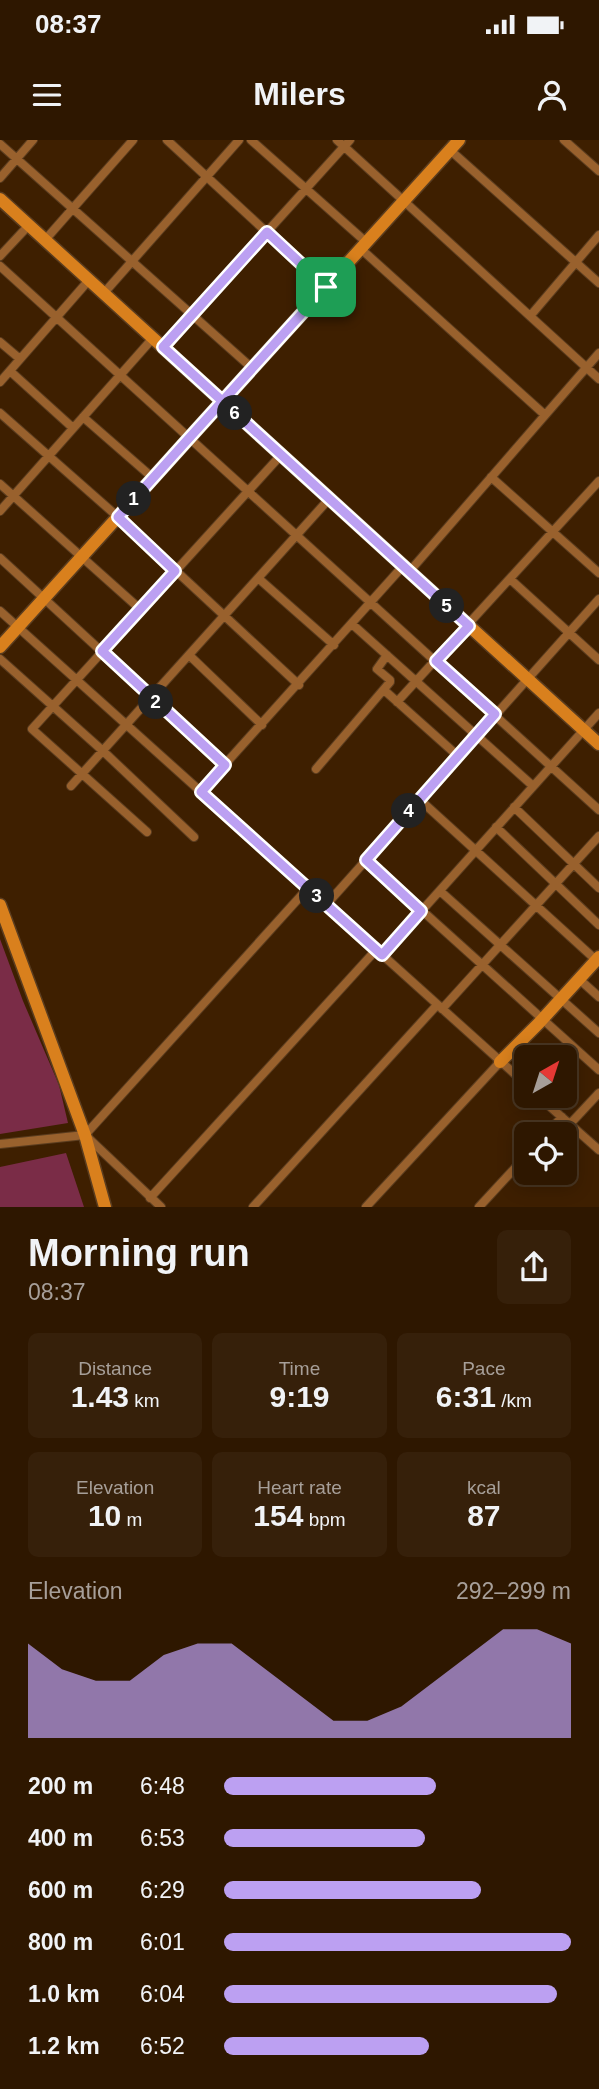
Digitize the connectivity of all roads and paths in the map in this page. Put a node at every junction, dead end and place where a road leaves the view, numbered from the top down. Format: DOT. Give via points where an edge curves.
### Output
graph roads {
  1 [pos="33,140"];
  2 [pos="132,140"];
  3 [pos="167,140"];
  4 [pos="239,140"];
  5 [pos="251,140"];
  6 [pos="565,140"];
  7 [pos="343,142"];
  8 [pos="0,144"];
  9 [pos="453,144"];
  10 [pos="17,159"];
  11 [pos="599,171"];
  12 [pos="206,176"];
  13 [pos="0,178"];
  14 [pos="306,188"];
  15 [pos="0,199"];
  16 [pos="404,200"];
  17 [pos="72,209"];
  18 [pos="29,225"];
  19 [pos="267,232"];
  20 [pos="599,234"];
  21 [pos="45,240"];
  22 [pos="364,246"];
  23 [pos="0,256"];
  24 [pos="130,261"];
  25 [pos="575,262"];
  26 [pos="0,266"];
  27 [pos="89,280"];
  28 [pos="599,283"];
  29 [pos="326,287"];
  30 [pos="104,293"];
  31 [pos="192,315"];
  32 [pos="531,315"];
  33 [pos="57,317"];
  34 [pos="153,338"];
  35 [pos="0,342"];
  36 [pos="163,347"];
  37 [pos="599,353"];
  38 [pos="20,359"];
  39 [pos="252,368"];
  40 [pos="586,368"];
  41 [pos="10,371"];
  42 [pos="120,374"];
  43 [pos="599,379"];
  44 [pos="0,382"];
  45 [pos="223,401"];
  46 [pos="0,413"];
  47 [pos="545,415"];
  48 [pos="83,417"];
  49 [pos="73,428"];
  50 [pos="190,437"];
  51 [pos="281,455"];
  52 [pos="48,456"];
  53 [pos="491,477"];
  54 [pos="153,478"];
  55 [pos="599,481"];
  56 [pos="0,484"];
  57 [pos="248,490"];
  58 [pos="13,496"];
  59 [pos="329,499"];
  60 [pos="0,511"];
  61 [pos="118,517"];
  62 [pos="553,532"];
  63 [pos="297,535"];
  64 [pos="82,557"];
  65 [pos="0,558"];
  66 [pos="406,569"];
  67 [pos="175,571"];
  68 [pos="599,573"];
  69 [pos="258,578"];
  70 [pos="510,579"];
  71 [pos="44,598"];
  72 [pos="599,599"];
  73 [pos="371,603"];
  74 [pos="140,609"];
  75 [pos="0,611"];
  76 [pos="224,616"];
  77 [pos="352,624"];
  78 [pos="469,626"];
  79 [pos="18,627"];
  80 [pos="568,632"];
  81 [pos="334,645"];
  82 [pos="0,647"];
  83 [pos="102,651"];
  84 [pos="189,655"];
  85 [pos="387,655"];
  86 [pos="0,659"];
  87 [pos="599,660"];
  88 [pos="436,661"];
  89 [pos="526,678"];
  90 [pos="76,680"];
  91 [pos="417,682"];
  92 [pos="299,685"];
  93 [pos="384,690"];
  94 [pos="151,697"];
  95 [pos="397,702"];
  96 [pos="53,706"];
  97 [pos="599,713"];
  98 [pos="495,714"];
  99 [pos="262,724"];
  100 [pos="127,725"];
  101 [pos="584,730"];
  102 [pos="476,735"];
  103 [pos="599,744"];
  104 [pos="103,751"];
  105 [pos="457,756"];
  106 [pos="225,765"];
  107 [pos="552,765"];
  108 [pos="316,769"];
  109 [pos="83,773"];
  110 [pos="71,786"];
  111 [pos="533,786"];
  112 [pos="201,792"];
  113 [pos="419,799"];
  114 [pos="514,807"];
  115 [pos="599,810"];
  116 [pos="496,827"];
  117 [pos="147,832"];
  118 [pos="194,837"];
  119 [pos="597,843"];
  120 [pos="477,849"];
  121 [pos="366,860"];
  122 [pos="573,864"];
  123 [pos="556,884"];
  124 [pos="308,888"];
  125 [pos="599,888"];
  126 [pos="440,891"];
  127 [pos="537,904"];
  128 [pos="0,905"];
  129 [pos="326,905"];
  130 [pos="421,911"];
  131 [pos="599,925"];
  132 [pos="500,945"];
  133 [pos="379,952"];
  134 [pos="598,958"];
  135 [pos="481,965"];
  136 [pos="579,979"];
  137 [pos="599,997"];
  138 [pos="561,999"];
  139 [pos="439,1007"];
  140 [pos="542,1020"];
  141 [pos="599,1033"];
  142 [pos="500,1062"];
  143 [pos="599,1070"];
  144 [pos="514,1074"];
  145 [pos="599,1093"];
  146 [pos="552,1108"];
  147 [pos="562,1117"];
  148 [pos="557,1122"];
  149 [pos="568,1122"];
  150 [pos="572,1122"];
  151 [pos="577,1130"];
  152 [pos="85,1135"];
  153 [pos="0,1144"];
  154 [pos="599,1150"];
  155 [pos="514,1169"];
  156 [pos="150,1198"];
  157 [pos="105,1207"];
  158 [pos="161,1207"];
  159 [pos="253,1207"];
  160 [pos="366,1207"];
  161 [pos="479,1207"];
  1 -- 10 [label="street"];
  2 -- 17 [label="street"];
  3 -- 12 [label="street"];
  4 -- 12 [label="street"];
  5 -- 14 [label="street"];
  6 -- 11 [label="street"];
  7 -- 14 [label="street"];
  7 -- 16 [label="street"];
  8 -- 10 [label="street"];
  9 -- 16 [label="street"];
  9 -- 25 [label="street"];
  10 -- 13 [label="street"];
  10 -- 17 [label="street"];
  12 -- 19 [label="street"];
  12 -- 24 [label="street"];
  14 -- 19 [label="street"];
  14 -- 22 [label="street"];
  15 -- 18 [label="street"];
  16 -- 22 [label="street"];
  16 -- 32 [label="street"];
  17 -- 21 [label="street"];
  17 -- 24 [label="street"];
  18 -- 21 [label="street"];
  18 -- 23 [label="street"];
  19 -- 29 [label="street"];
  19 -- 31 [label="street"];
  20 -- 25 [label="street"];
  21 -- 27 [label="street"];
  22 -- 29 [label="street"];
  22 -- 47 [label="street"];
  24 -- 30 [label="street"];
  24 -- 31 [label="street"];
  25 -- 28 [label="street"];
  25 -- 32 [label="street"];
  26 -- 33 [label="street"];
  27 -- 30 [label="street"];
  27 -- 33 [label="street"];
  29 -- 39 [label="street"];
  30 -- 34 [label="street"];
  31 -- 36 [label="street"];
  31 -- 39 [label="street"];
  32 -- 40 [label="street"];
  33 -- 38 [label="street"];
  33 -- 42 [label="street"];
  34 -- 36 [label="street"];
  34 -- 42 [label="street"];
  35 -- 38 [label="street"];
  36 -- 45 [label="street"];
  37 -- 40 [label="street"];
  38 -- 41 [label="street"];
  39 -- 45 [label="street"];
  40 -- 43 [label="street"];
  40 -- 47 [label="street"];
  41 -- 44 [label="street"];
  41 -- 49 [label="street"];
  42 -- 48 [label="street"];
  42 -- 50 [label="street"];
  45 -- 50 [label="street"];
  45 -- 51 [label="street"];
  46 -- 52 [label="street"];
  47 -- 53 [label="street"];
  48 -- 49 [label="street"];
  48 -- 54 [label="street"];
  49 -- 52 [label="street"];
  50 -- 54 [label="street"];
  50 -- 57 [label="street"];
  51 -- 57 [label="street"];
  51 -- 59 [label="street"];
  52 -- 58 [label="street"];
  52 -- 61 [label="street"];
  53 -- 62 [label="street"];
  53 -- 66 [label="street"];
  54 -- 61 [label="street"];
  55 -- 62 [label="street"];
  56 -- 58 [label="street"];
  57 -- 63 [label="street"];
  57 -- 67 [label="street"];
  58 -- 60 [label="street"];
  58 -- 64 [label="street"];
  59 -- 63 [label="street"];
  59 -- 66 [label="street"];
  61 -- 64 [label="street"];
  61 -- 67 [label="street"];
  62 -- 68 [label="street"];
  62 -- 70 [label="street"];
  63 -- 69 [label="street"];
  63 -- 73 [label="street"];
  64 -- 71 [label="street"];
  64 -- 74 [label="street"];
  65 -- 71 [label="street"];
  66 -- 73 [label="street"];
  66 -- 78 [label="street"];
  67 -- 74 [label="street"];
  67 -- 76 [label="street"];
  69 -- 76 [label="street"];
  69 -- 81 [label="street"];
  70 -- 78 [label="street"];
  70 -- 80 [label="street"];
  71 -- 79 [label="street"];
  71 -- 83 [label="street"];
  72 -- 80 [label="street"];
  73 -- 77 [label="street"];
  73 -- 88 [label="street"];
  74 -- 83 [label="street"];
  75 -- 79 [label="street"];
  76 -- 84 [label="street"];
  76 -- 92 [label="street"];
  77 -- 81 [label="street"];
  77 -- 85 [label="street"];
  78 -- 88 [label="street"];
  78 -- 89 [label="street"];
  79 -- 82 [label="street"];
  79 -- 90 [label="street"];
  80 -- 87 [label="street"];
  80 -- 89 [label="street"];
  81 -- 92 [label="street"];
  83 -- 90 [label="street"];
  83 -- 94 [label="street"];
  84 -- 94 [label="street"];
  84 -- 99 [label="street"];
  85 -- 91 [label="street"];
  85 -- 93 [label="street" via="377,668 390,680"];
  86 -- 96 [label="street"];
  88 -- 91 [label="street"];
  88 -- 98 [label="street"];
  89 -- 98 [label="street"];
  89 -- 101 [label="street"];
  90 -- 96 [label="street"];
  90 -- 100 [label="street"];
  91 -- 95 [label="street"];
  91 -- 102 [label="street"];
  92 -- 99 [label="street"];
  93 -- 95 [label="street"];
  93 -- 108 [label="street"];
  94 -- 100 [label="street"];
  94 -- 106 [label="street"];
  95 -- 105 [label="street"];
  96 -- 104 [label="street"];
  96 -- 109 [label="street" via="32,729"];
  97 -- 101 [label="street"];
  98 -- 102 [label="street"];
  98 -- 107 [label="street"];
  99 -- 106 [label="street"];
  100 -- 104 [label="street"];
  100 -- 112 [label="street"];
  101 -- 103 [label="street"];
  101 -- 107 [label="street"];
  102 -- 105 [label="street"];
  102 -- 111 [label="street"];
  104 -- 109 [label="street"];
  104 -- 118 [label="street"];
  105 -- 113 [label="street"];
  106 -- 112 [label="street"];
  107 -- 111 [label="street"];
  107 -- 115 [label="street"];
  109 -- 110 [label="street"];
  109 -- 117 [label="street"];
  111 -- 114 [label="street"];
  112 -- 124 [label="street"];
  113 -- 120 [label="street"];
  113 -- 121 [label="street"];
  114 -- 116 [label="street"];
  114 -- 122 [label="street"];
  116 -- 120 [label="street"];
  116 -- 123 [label="street"];
  119 -- 122 [label="street"];
  120 -- 126 [label="street"];
  120 -- 127 [label="street"];
  121 -- 129 [label="street"];
  121 -- 130 [label="street"];
  122 -- 123 [label="street"];
  122 -- 125 [label="street"];
  123 -- 127 [label="street"];
  123 -- 131 [label="street"];
  124 -- 129 [label="street"];
  124 -- 152 [label="street"];
  126 -- 130 [label="street"];
  126 -- 132 [label="street"];
  127 -- 132 [label="street"];
  127 -- 134 [label="street"];
  128 -- 152 [label="street"];
  129 -- 133 [label="street"];
  130 -- 133 [label="street"];
  130 -- 135 [label="street"];
  132 -- 135 [label="street"];
  132 -- 138 [label="street"];
  133 -- 139 [label="street"];
  133 -- 156 [label="street"];
  134 -- 136 [label="street"];
  135 -- 139 [label="street"];
  135 -- 140 [label="street"];
  136 -- 137 [label="street"];
  136 -- 138 [label="street"];
  138 -- 140 [label="street"];
  138 -- 141 [label="street"];
  139 -- 142 [label="street"];
  139 -- 159 [label="street"];
  140 -- 142 [label="street"];
  140 -- 143 [label="street"];
  142 -- 144 [label="street"];
  142 -- 160 [label="street"];
  145 -- 150 [label="street"];
  146 -- 147 [label="street"];
  147 -- 148 [label="street"];
  147 -- 149 [label="street"];
  151 -- 154 [label="street"];
  152 -- 153 [label="street"];
  152 -- 156 [label="street"];
  152 -- 157 [label="street"];
  155 -- 161 [label="street"];
  156 -- 158 [label="street"];
}
